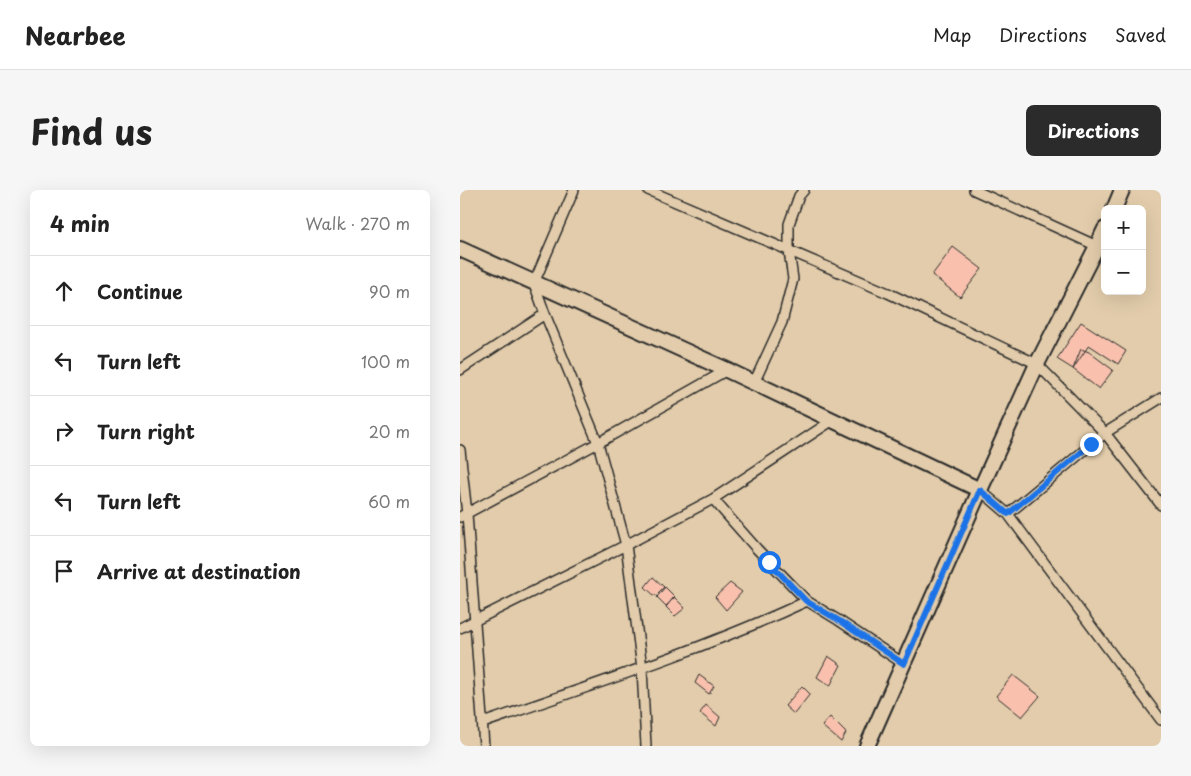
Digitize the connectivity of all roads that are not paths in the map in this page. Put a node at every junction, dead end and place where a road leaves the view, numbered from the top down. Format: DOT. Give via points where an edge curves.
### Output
graph roads {
  1 [pos="574,190"];
  2 [pos="648,190"];
  3 [pos="804,190"];
  4 [pos="974,190"];
  5 [pos="1122,190"];
  6 [pos="1116,205"];
  7 [pos="1101,238"];
  8 [pos="1097,246"];
  9 [pos="460,249"];
  10 [pos="789,251"];
  11 [pos="534,283"];
  12 [pos="545,314"];
  13 [pos="1037,364"];
  14 [pos="460,370"];
  15 [pos="727,370"];
  16 [pos="754,383"];
  17 [pos="1161,398"];
  18 [pos="833,420"];
  19 [pos="1105,433"];
  20 [pos="598,443"];
  21 [pos="460,450"];
  22 [pos="980,490"];
  23 [pos="712,499"];
  24 [pos="1161,505"];
  25 [pos="1008,514"];
  26 [pos="463,515"];
  27 [pos="626,545"];
  28 [pos="806,601"];
  29 [pos="475,621"];
  30 [pos="460,628"];
  31 [pos="904,664"];
  32 [pos="642,668"];
  33 [pos="1161,720"];
  34 [pos="483,723"];
  35 [pos="484,746"];
  36 [pos="646,746"];
  37 [pos="867,746"];
  1 -- 11 [label="street"];
  2 -- 10 [label="street"];
  3 -- 10 [label="street" via="789,224"];
  4 -- 8 [label="street"];
  5 -- 6 [label="street"];
  7 -- 8 [label="street"];
  8 -- 13 [label="street"];
  9 -- 11 [label="street"];
  10 -- 13 [label="street" via="888,293"];
  10 -- 16 [label="street" via="793,279 782,322"];
  11 -- 12 [label="street"];
  11 -- 15 [label="street"];
  12 -- 14 [label="street"];
  12 -- 20 [label="street"];
  13 -- 19 [label="street"];
  13 -- 22 [label="street"];
  15 -- 16 [label="street"];
  15 -- 20 [label="street"];
  16 -- 18 [label="street"];
  17 -- 19 [label="street"];
  18 -- 22 [label="street"];
  18 -- 23 [label="street"];
  19 -- 24 [label="street"];
  19 -- 25 [label="street"];
  20 -- 26 [label="street"];
  20 -- 27 [label="street"];
  21 -- 26 [label="street"];
  22 -- 25 [label="street"];
  22 -- 31 [label="street"];
  23 -- 27 [label="street"];
  23 -- 28 [label="street"];
  25 -- 33 [label="street"];
  26 -- 29 [label="street"];
  27 -- 29 [label="street"];
  27 -- 32 [label="street"];
  28 -- 31 [label="street"];
  28 -- 32 [label="street" via="764,621"];
  29 -- 30 [label="street"];
  29 -- 34 [label="street"];
  31 -- 37 [label="street"];
  32 -- 34 [label="street"];
  32 -- 36 [label="street"];
  34 -- 35 [label="street"];
}
